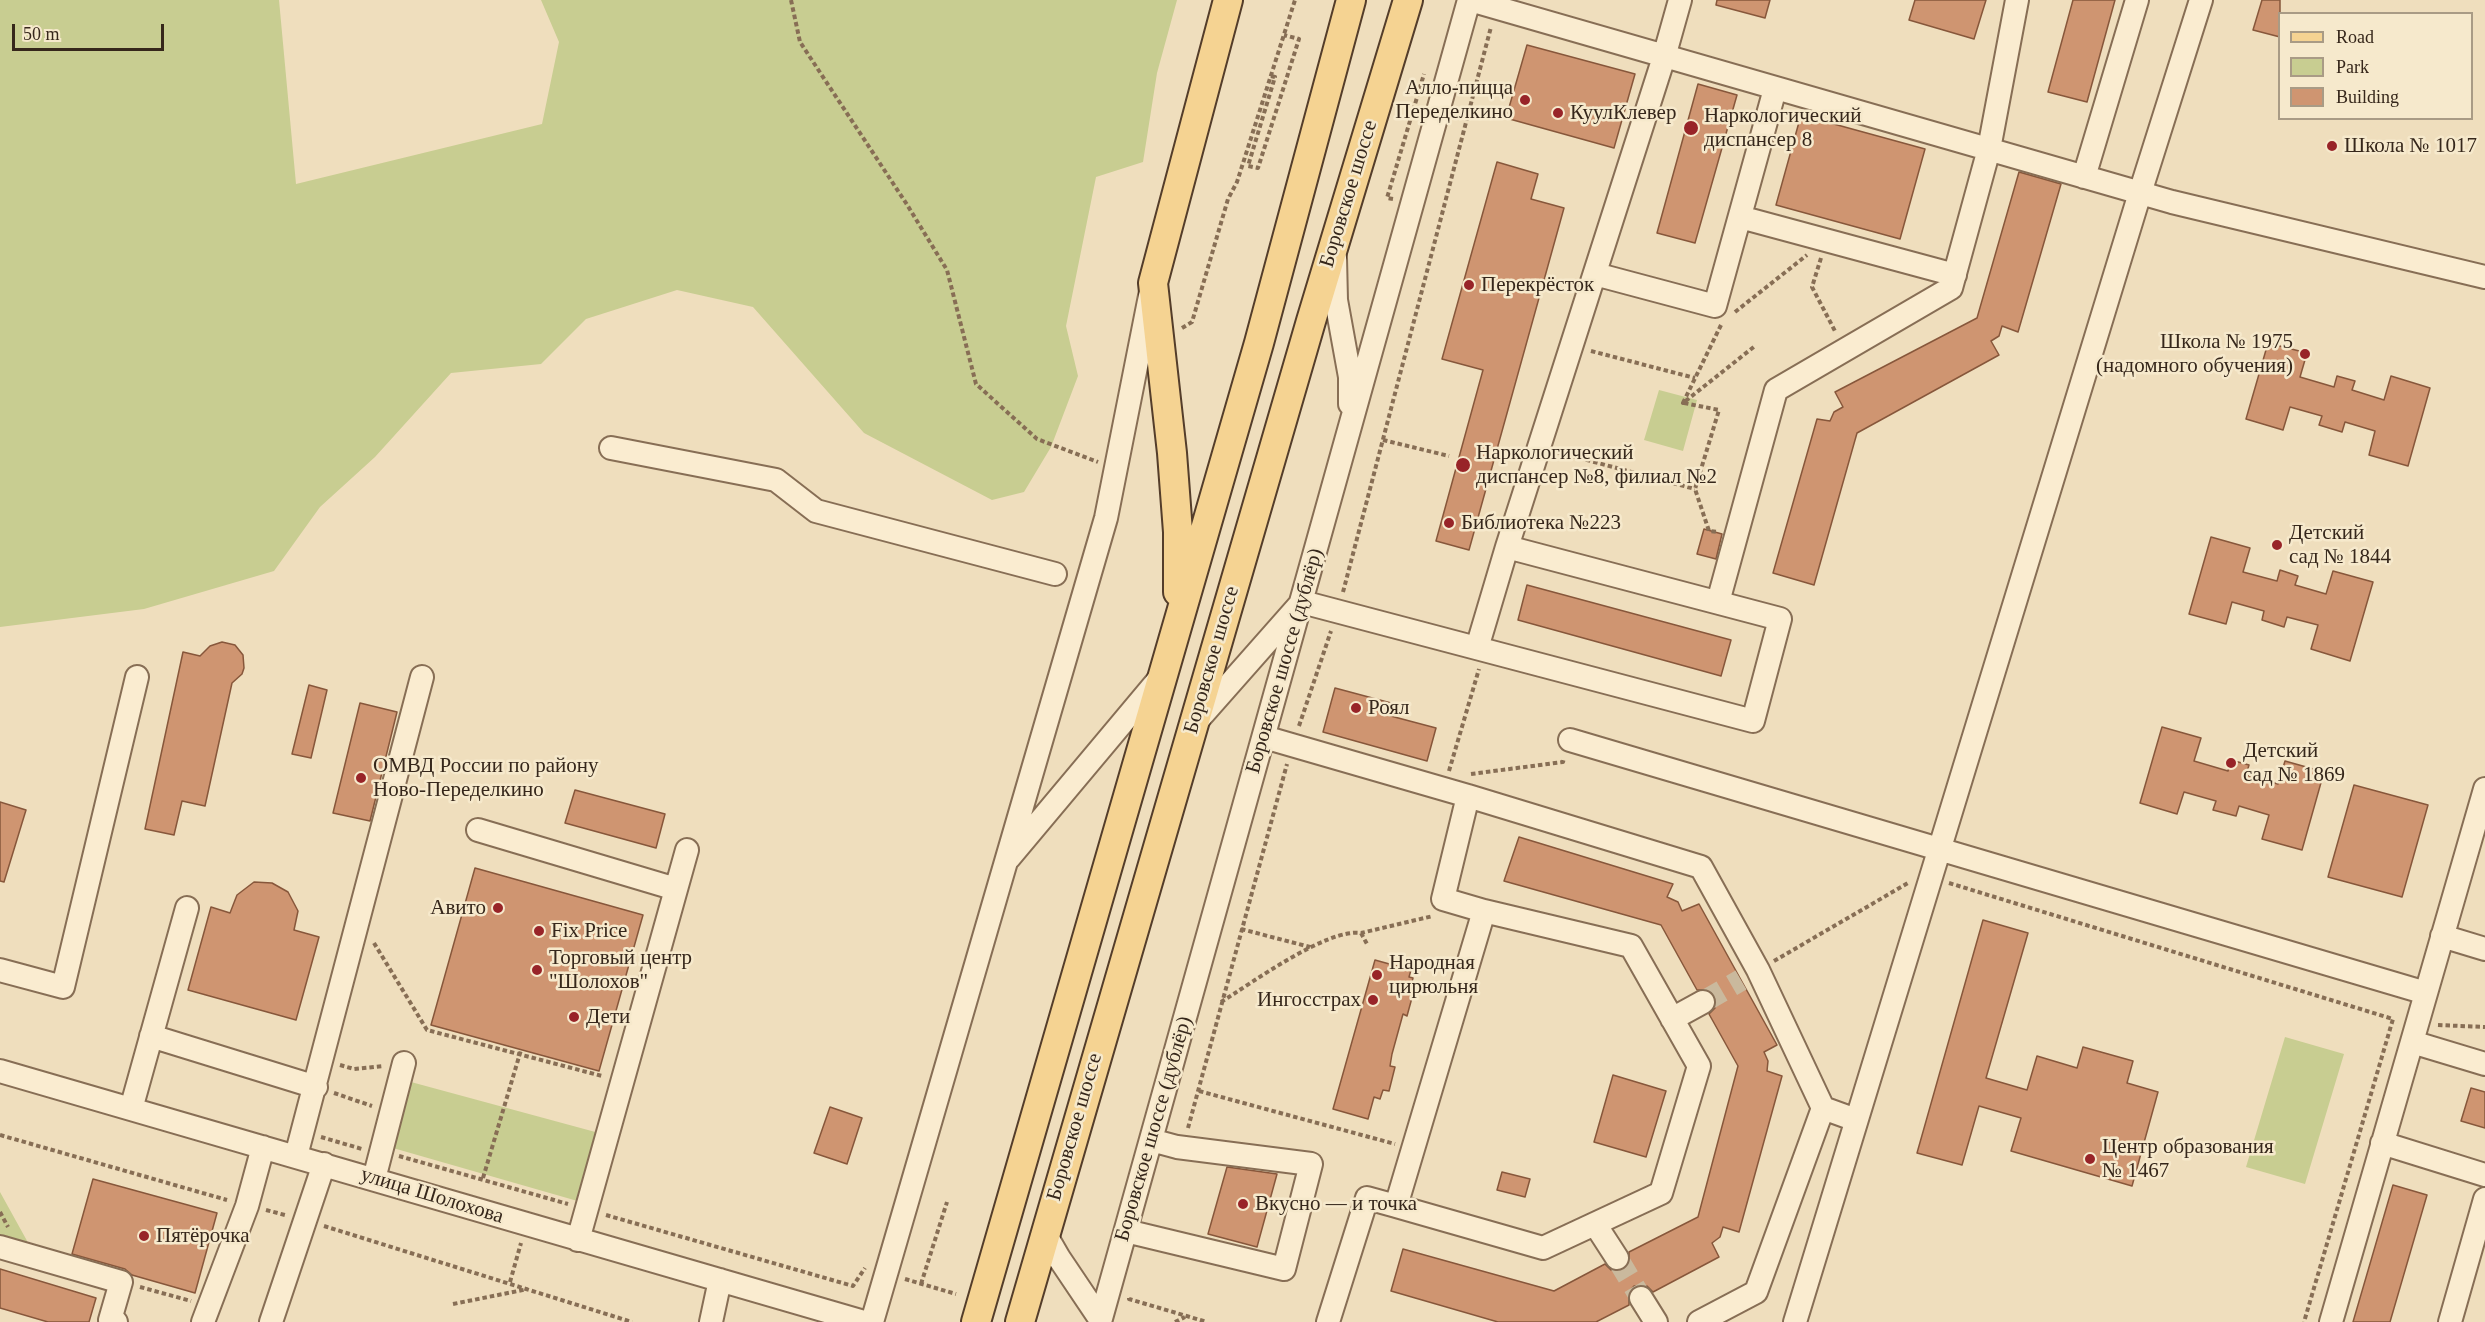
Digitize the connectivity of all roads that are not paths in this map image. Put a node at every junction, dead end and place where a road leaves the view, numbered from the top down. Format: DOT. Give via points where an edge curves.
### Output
graph roads {
  1 [pos="1228,0"];
  2 [pos="1351,0"];
  3 [pos="1407,0"];
  4 [pos="1470,0"];
  5 [pos="1680,0"];
  6 [pos="2017,0"];
  7 [pos="2137,0"];
  8 [pos="2201,0"];
  9 [pos="1665,57"];
  10 [pos="1775,89"];
  11 [pos="1989,149"];
  12 [pos="2084,177"];
  13 [pos="2140,193"];
  14 [pos="1740,216"];
  15 [pos="1334,243"];
  16 [pos="1595,274"];
  17 [pos="1955,275"];
  18 [pos="2485,277"];
  19 [pos="1153,283"];
  20 [pos="1350,429"];
  21 [pos="611,448"];
  22 [pos="1508,547"];
  23 [pos="1055,574"];
  24 [pos="1302,602"];
  25 [pos="1718,602"];
  26 [pos="1178,624"];
  27 [pos="1481,649"];
  28 [pos="1164,673"];
  29 [pos="137,677"];
  30 [pos="422,677"];
  31 [pos="1193,725"];
  32 [pos="1264,737"];
  33 [pos="1570,740"];
  34 [pos="1469,785"];
  35 [pos="2485,789"];
  36 [pos="478,830"];
  37 [pos="2478,840"];
  38 [pos="687,850"];
  39 [pos="1939,850"];
  40 [pos="1003,867"];
  41 [pos="676,889"];
  42 [pos="187,908"];
  43 [pos="1484,911"];
  44 [pos="2442,936"];
  45 [pos="2485,949"];
  46 [pos="0,970"];
  47 [pos="2426,993"];
  48 [pos="1703,1002"];
  49 [pos="1672,1019"];
  50 [pos="151,1035"];
  51 [pos="2412,1042"];
  52 [pos="404,1063"];
  53 [pos="2485,1064"];
  54 [pos="0,1071"];
  55 [pos="316,1087"];
  56 [pos="1823,1108"];
  57 [pos="131,1109"];
  58 [pos="1856,1120"];
  59 [pos="1150,1140"];
  60 [pos="2382,1143"];
  61 [pos="263,1147"];
  62 [pos="296,1156"];
  63 [pos="324,1164"];
  64 [pos="2485,1175"];
  65 [pos="374,1179"];
  66 [pos="2485,1199"];
  67 [pos="1396,1206"];
  68 [pos="1595,1224"];
  69 [pos="1126,1231"];
  70 [pos="1044,1232"];
  71 [pos="578,1240"];
  72 [pos="0,1247"];
  73 [pos="1617,1258"];
  74 [pos="720,1280"];
  75 [pos="1641,1298"];
  76 [pos="200,1313"];
  77 [pos="1100,1320"];
  78 [pos="112,1321"];
  79 [pos="1333,1321"];
  80 [pos="271,1322"];
  81 [pos="711,1322"];
  82 [pos="864,1322"];
  83 [pos="872,1322"];
  84 [pos="976,1322"];
  85 [pos="1020,1322"];
  86 [pos="1656,1322"];
  87 [pos="1699,1322"];
  88 [pos="1795,1322"];
  89 [pos="2331,1322"];
  90 [pos="2450,1322"];
  1 -- 19 [label="main road"];
  2 -- 26 [label="main road, Боровское шоссе"];
  3 -- 15 [label="main road, Боровское шоссе"];
  4 -- 9 [label="street"];
  4 -- 20 [label="street, Боровское шоссе (дублёр)"];
  5 -- 9 [label="street"];
  6 -- 11 [label="street"];
  7 -- 12 [label="street"];
  8 -- 13 [label="street"];
  9 -- 10 [label="street"];
  9 -- 16 [label="street"];
  10 -- 11 [label="street"];
  10 -- 14 [label="street"];
  11 -- 12 [label="street"];
  11 -- 17 [label="street"];
  12 -- 13 [label="street"];
  13 -- 18 [label="street"];
  13 -- 39 [label="street"];
  14 -- 16 [label="street" via="1715,306"];
  14 -- 17 [label="street"];
  15 -- 20 [label="street" via="1336,300 1350,377"];
  15 -- 31 [label="main road, Боровское шоссе"];
  16 -- 22 [label="street"];
  17 -- 25 [label="street" via="1951,288 1776,390"];
  19 -- 26 [label="main road" via="1178,532"];
  19 -- 40 [label="street" via="1106,518"];
  20 -- 24 [label="street, Боровское шоссе (дублёр)"];
  21 -- 23 [label="street" via="776,480 816,511"];
  22 -- 25 [label="street"];
  22 -- 27 [label="street"];
  24 -- 27 [label="street"];
  24 -- 31 [label="street"];
  24 -- 32 [label="street, Боровское шоссе (дублёр)"];
  25 -- 27 [label="street" via="1780,619 1752,721"];
  26 -- 28 [label="main road, Боровское шоссе"];
  28 -- 40 [label="street"];
  28 -- 84 [label="main road, Боровское шоссе"];
  29 -- 46 [label="street" via="63,987"];
  30 -- 55 [label="street"];
  31 -- 70 [label="main road, Боровское шоссе"];
  32 -- 34 [label="street" via="1444,789"];
  32 -- 59 [label="street, Боровское шоссе (дублёр)"];
  33 -- 39 [label="street"];
  34 -- 43 [label="street" via="1443,899"];
  34 -- 56 [label="street" via="1701,867 1749,975"];
  35 -- 37 [label="street"];
  36 -- 41 [label="street"];
  37 -- 44 [label="street"];
  38 -- 41 [label="street"];
  39 -- 47 [label="street"];
  39 -- 58 [label="street"];
  40 -- 83 [label="street"];
  41 -- 71 [label="street"];
  42 -- 50 [label="street"];
  43 -- 49 [label="street" via="1631,946"];
  43 -- 67 [label="street"];
  44 -- 45 [label="street"];
  44 -- 47 [label="street"];
  47 -- 51 [label="street"];
  48 -- 49 [label="street"];
  49 -- 68 [label="street" via="1699,1066 1661,1193"];
  50 -- 55 [label="street"];
  50 -- 57 [label="street"];
  51 -- 53 [label="street"];
  51 -- 60 [label="street"];
  52 -- 65 [label="street"];
  54 -- 57 [label="street, улица Шолохова"];
  55 -- 62 [label="street"];
  56 -- 58 [label="street"];
  56 -- 87 [label="street" via="1756,1292"];
  57 -- 61 [label="street, улица Шолохова"];
  58 -- 88 [label="street"];
  59 -- 69 [label="street, Боровское шоссе (дублёр)"];
  59 -- 69 [label="street" via="1176,1147 1311,1164 1284,1269"];
  60 -- 64 [label="street"];
  60 -- 89 [label="street"];
  61 -- 62 [label="street, улица Шолохова"];
  61 -- 76 [label="street" via="247,1206"];
  62 -- 63 [label="street, улица Шолохова"];
  63 -- 65 [label="street, улица Шолохова"];
  63 -- 80 [label="street"];
  65 -- 71 [label="street, улица Шолохова"];
  66 -- 90 [label="street"];
  67 -- 68 [label="street" via="1543,1248"];
  67 -- 79 [label="street" via="1367,1198"];
  68 -- 73 [label="street"];
  69 -- 77 [label="street, Боровское шоссе (дублёр)"];
  70 -- 77 [label="street"];
  70 -- 85 [label="main road, Боровское шоссе"];
  71 -- 74 [label="street, улица Шолохова"];
  72 -- 78 [label="street" via="121,1282"];
  74 -- 81 [label="street"];
  74 -- 82 [label="street, улица Шолохова"];
  75 -- 86 [label="street"];
}
